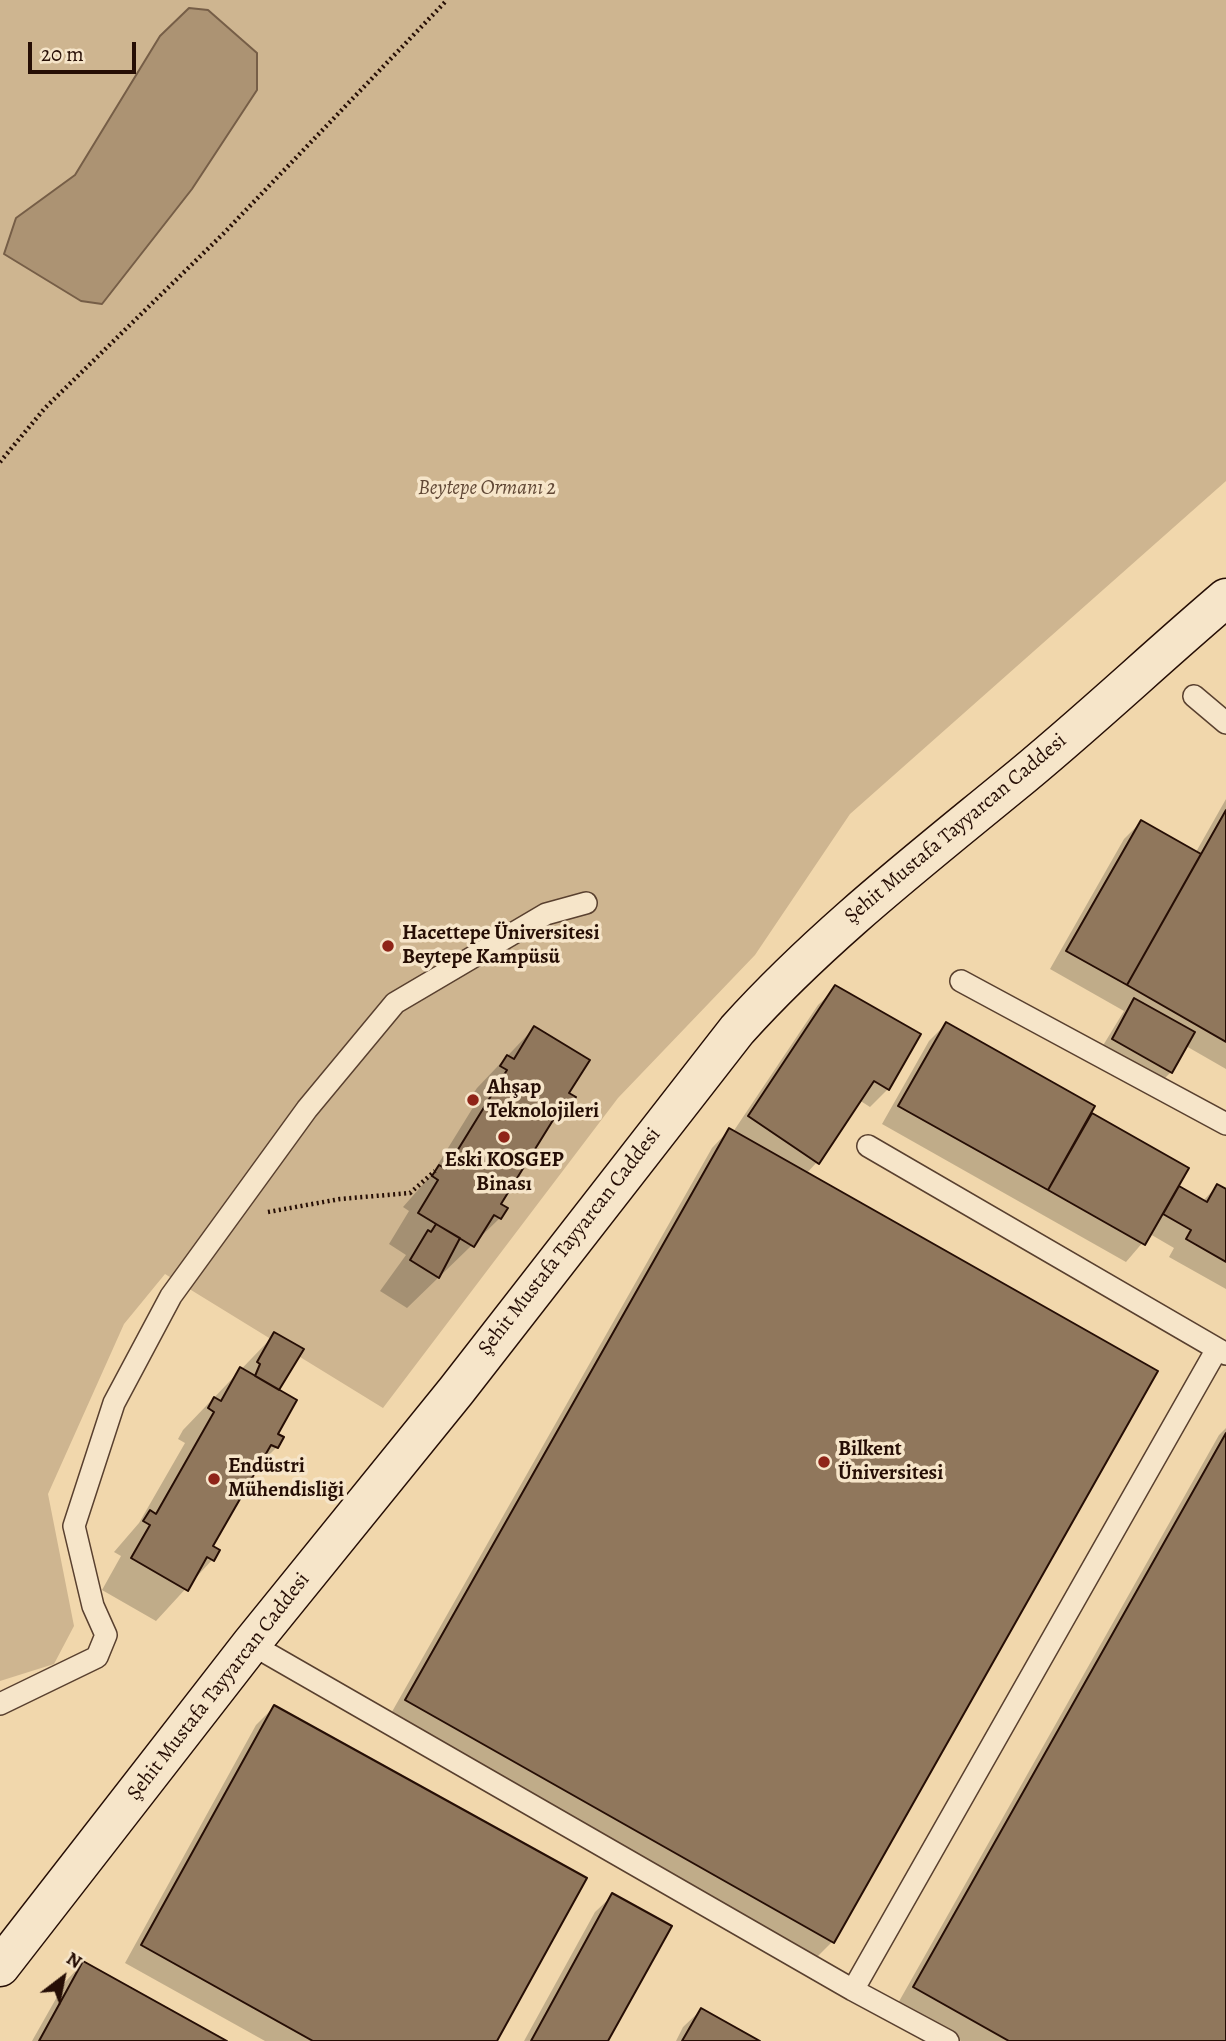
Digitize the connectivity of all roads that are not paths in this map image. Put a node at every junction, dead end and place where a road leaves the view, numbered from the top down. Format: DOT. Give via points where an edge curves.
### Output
graph roads {
  1 [pos="1226,598"];
  2 [pos="1194,696"];
  3 [pos="1226,723"];
  4 [pos="586,903"];
  5 [pos="961,981"];
  6 [pos="1226,1124"];
  7 [pos="868,1146"];
  8 [pos="1221,1351"];
  9 [pos="251,1644"];
  10 [pos="0,1704"];
  11 [pos="0,1967"];
  12 [pos="853,1990"];
  13 [pos="948,2041"];
  1 -- 9 [label="main road, Şehit Mustafa Tayyarcan Caddesi" via="1011,785 855,912 769,995 670,1113 456,1391"];
  2 -- 3 [label="lane"];
  4 -- 10 [label="lane" via="546,914 395,1003 307,1108 225,1219 171,1296 114,1403 74,1526 93,1606 106,1635 97,1657"];
  5 -- 6 [label="lane"];
  7 -- 8 [label="lane"];
  8 -- 12 [label="lane"];
  9 -- 11 [label="main road, Şehit Mustafa Tayyarcan Caddesi"];
  9 -- 12 [label="lane"];
  12 -- 13 [label="lane"];
}
